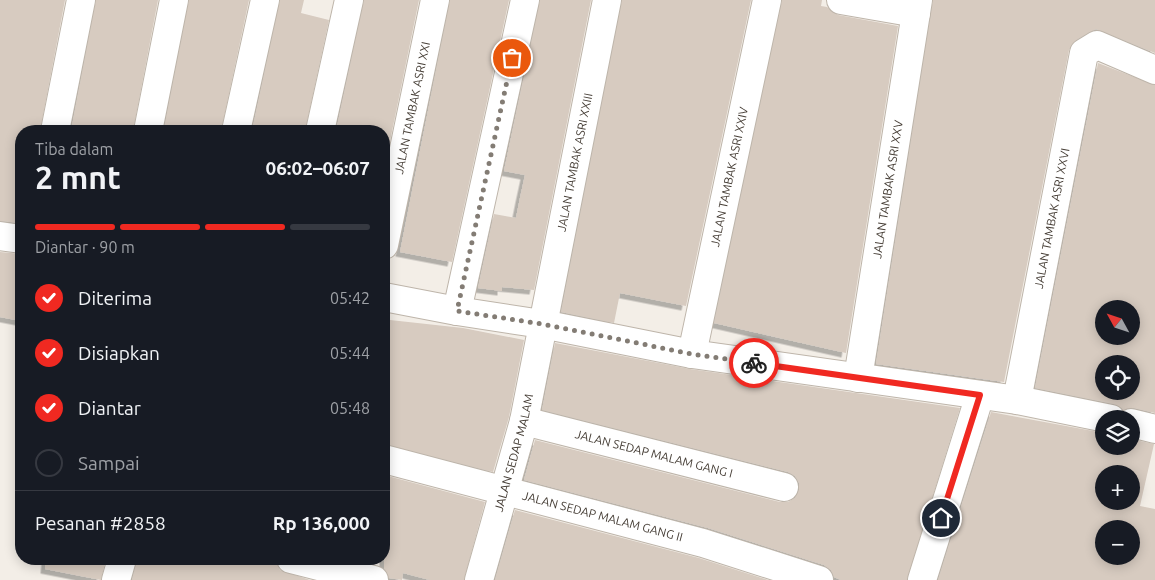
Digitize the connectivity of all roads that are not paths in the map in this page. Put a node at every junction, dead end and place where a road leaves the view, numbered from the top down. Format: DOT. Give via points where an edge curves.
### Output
graph roads {
  1 [pos="81,0"];
  2 [pos="174,0"];
  3 [pos="265,0"];
  4 [pos="348,0"];
  5 [pos="435,0"];
  6 [pos="524,0"];
  7 [pos="607,0"];
  8 [pos="767,0"];
  9 [pos="841,0"];
  10 [pos="917,7"];
  11 [pos="1155,70"];
  12 [pos="56,125"];
  13 [pos="149,125"];
  14 [pos="237,125"];
  15 [pos="321,125"];
  16 [pos="390,216"];
  17 [pos="0,236"];
  18 [pos="15,239"];
  19 [pos="390,298"];
  20 [pos="457,311"];
  21 [pos="542,324"];
  22 [pos="692,354"];
  23 [pos="858,378"];
  24 [pos="980,395"];
  25 [pos="1017,400"];
  26 [pos="1095,416"];
  27 [pos="524,421"];
  28 [pos="1140,425"];
  29 [pos="1155,429"];
  30 [pos="390,461"];
  31 [pos="784,487"];
  32 [pos="505,490"];
  33 [pos="120,565"];
  34 [pos="315,565"];
  35 [pos="116,580"];
  36 [pos="374,580"];
  37 [pos="479,580"];
  38 [pos="819,580"];
  39 [pos="922,580"];
  1 -- 12 [label="street"];
  2 -- 13 [label="street"];
  3 -- 14 [label="street"];
  4 -- 15 [label="street"];
  5 -- 16 [label="street, JALAN TAMBAK ASRI XXI"];
  6 -- 20 [label="street"];
  7 -- 21 [label="street, JALAN TAMBAK ASRI XXIII"];
  8 -- 22 [label="street, JALAN TAMBAK ASRI XXIV"];
  9 -- 10 [label="street"];
  10 -- 23 [label="street, JALAN TAMBAK ASRI XXV"];
  11 -- 25 [label="street, JALAN TAMBAK ASRI XXVI" via="1097,44 1084,53"];
  17 -- 18 [label="street"];
  19 -- 20 [label="street"];
  20 -- 21 [label="street"];
  21 -- 22 [label="street"];
  21 -- 27 [label="street, JALAN SEDAP MALAM"];
  22 -- 23 [label="street"];
  23 -- 24 [label="street"];
  24 -- 25 [label="street"];
  24 -- 39 [label="street"];
  25 -- 26 [label="street"];
  27 -- 31 [label="street, JALAN SEDAP MALAM GANG I"];
  27 -- 32 [label="street, JALAN SEDAP MALAM"];
  28 -- 29 [label="street"];
  30 -- 32 [label="street, JALAN SEDAP MALAM GANG II"];
  32 -- 37 [label="street, JALAN SEDAP MALAM"];
  32 -- 38 [label="street, JALAN SEDAP MALAM GANG II" via="703,543"];
  33 -- 35 [label="street"];
  34 -- 36 [label="street"];
}
